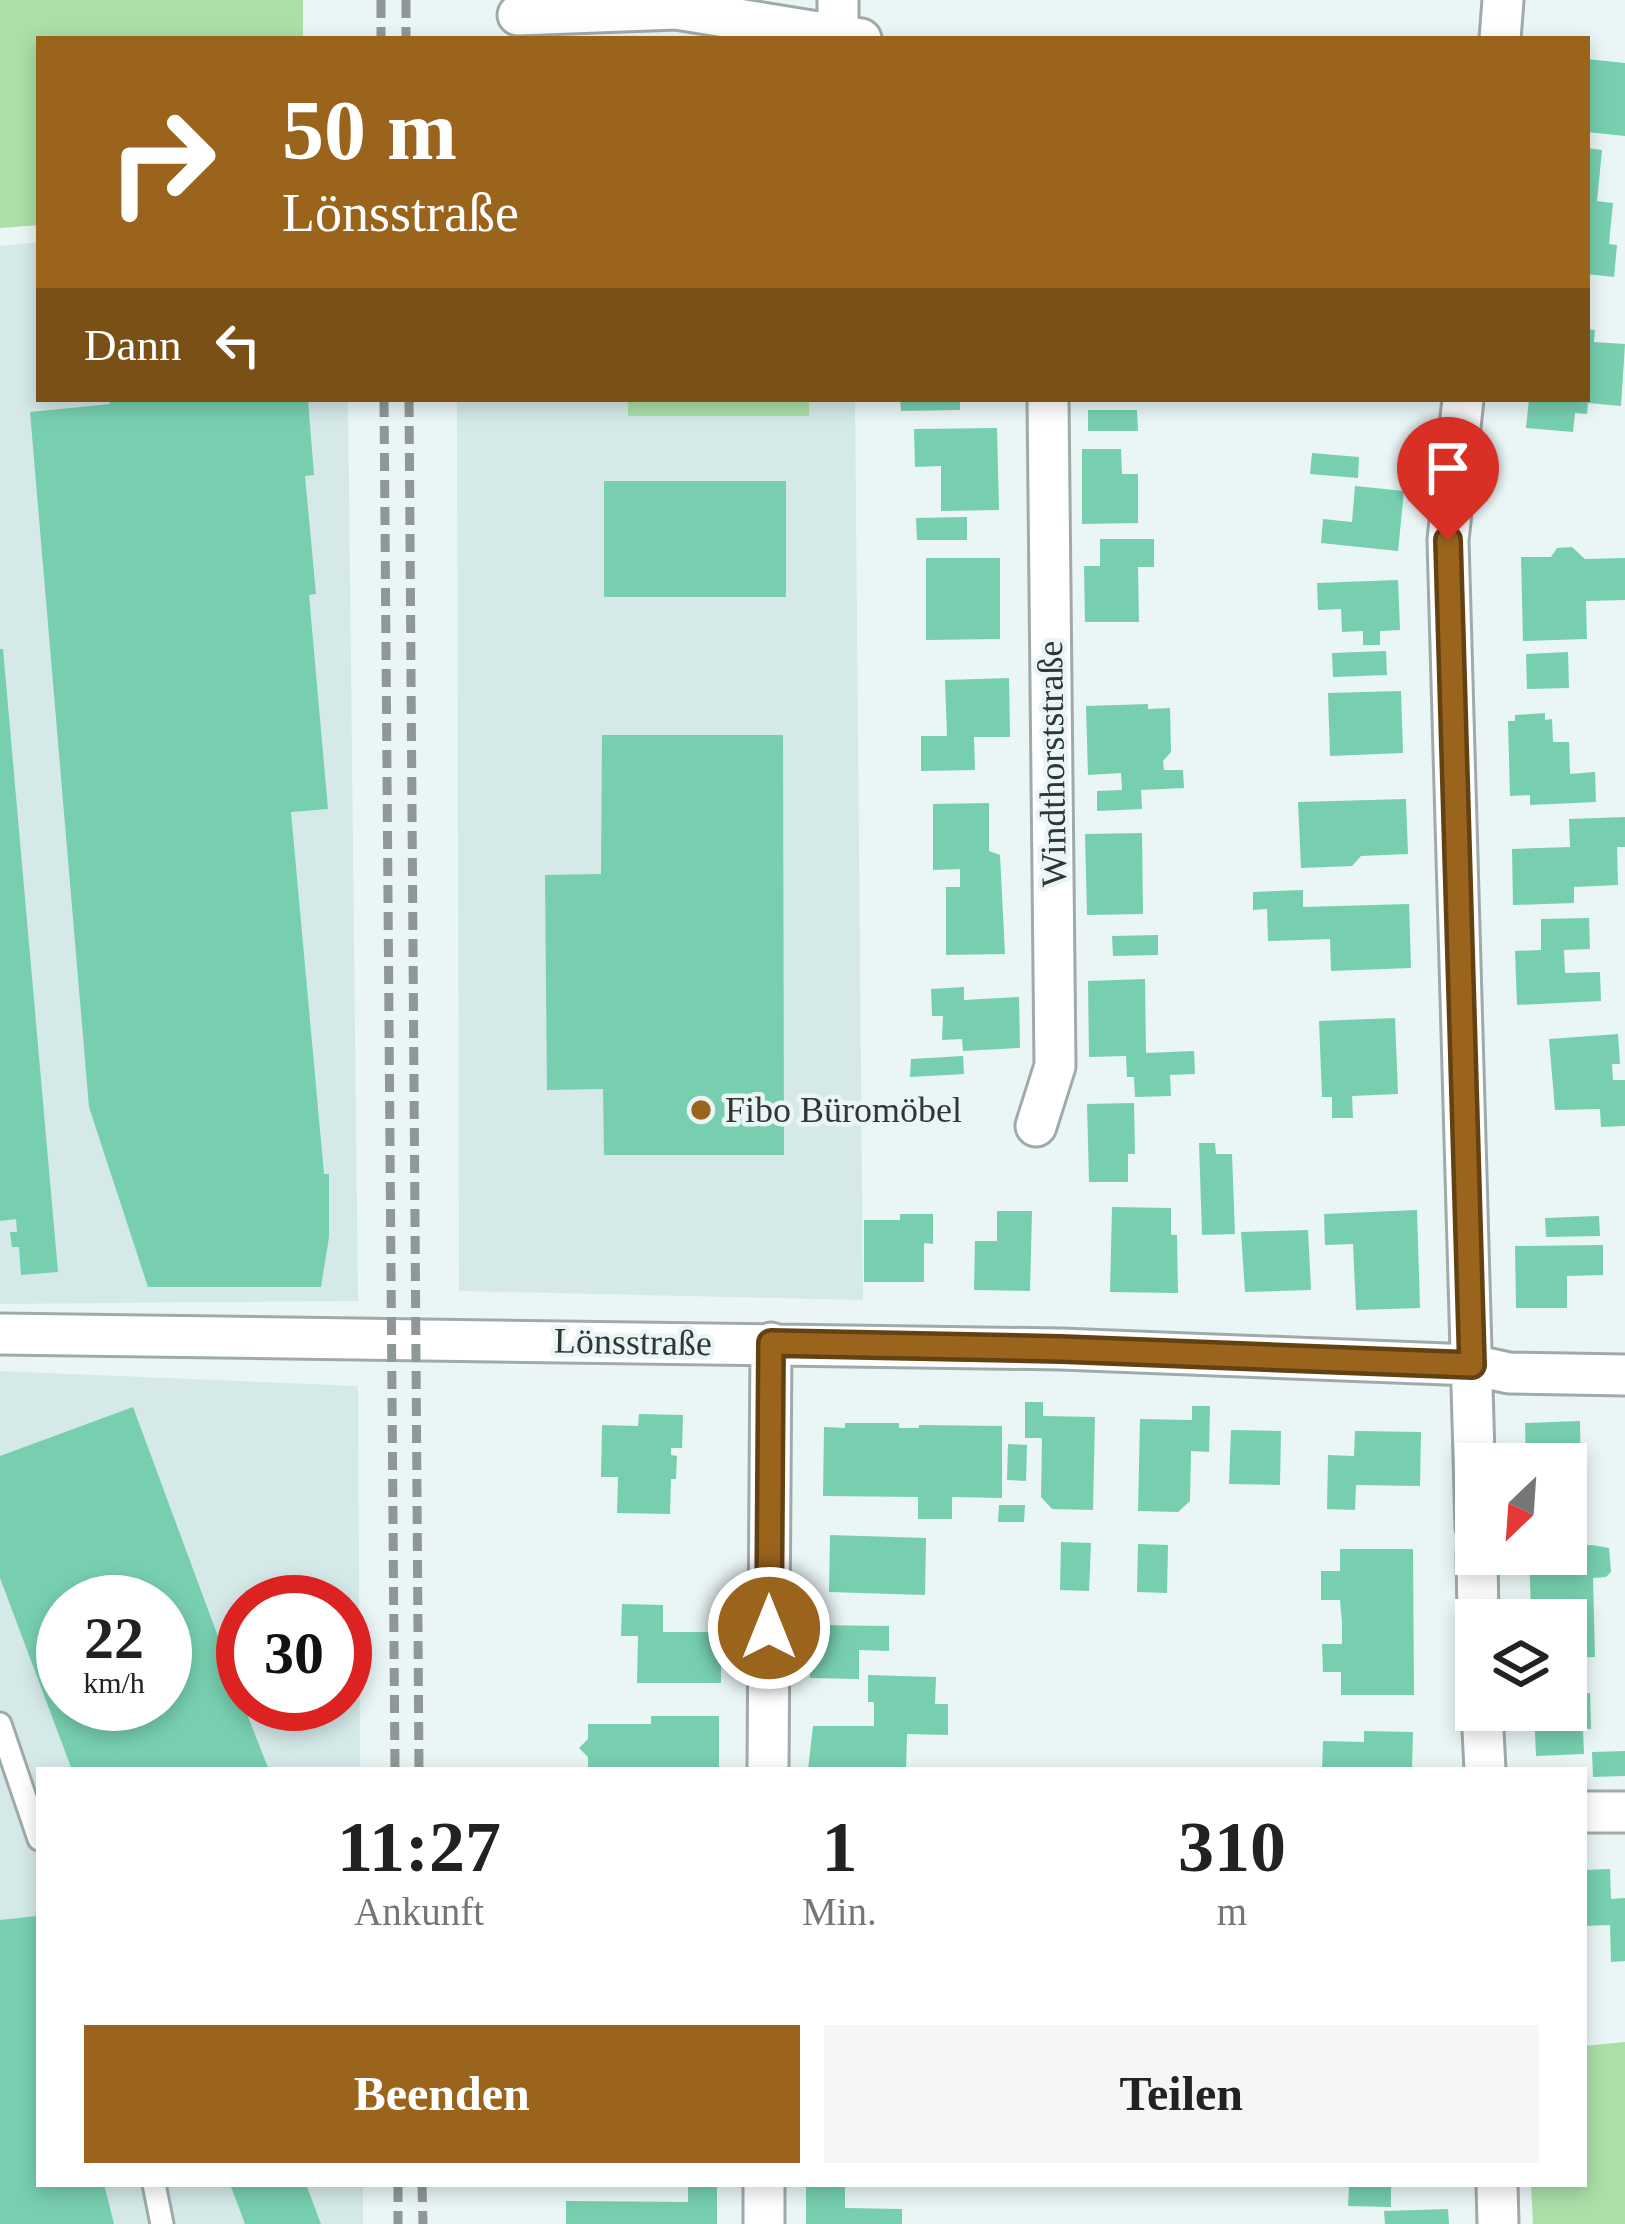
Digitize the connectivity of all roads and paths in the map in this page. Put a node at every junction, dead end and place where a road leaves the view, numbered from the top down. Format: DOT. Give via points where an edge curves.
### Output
graph roads {
  1 [pos="838,0"];
  2 [pos="1503,0"];
  3 [pos="518,15"];
  4 [pos="822,36"];
  5 [pos="838,36"];
  6 [pos="1500,36"];
  7 [pos="1048,402"];
  8 [pos="1463,402"];
  9 [pos="1036,1126"];
  10 [pos="0,1334"];
  11 [pos="771,1343"];
  12 [pos="1472,1365"];
  13 [pos="1625,1376"];
  14 [pos="1474,1443"];
  15 [pos="0,1724"];
  16 [pos="1483,1731"];
  17 [pos="768,1767"];
  18 [pos="1485,1767"];
  19 [pos="1587,1812"];
  20 [pos="1625,1812"];
  21 [pos="36,1830"];
  22 [pos="155,2187"];
  23 [pos="764,2187"];
  24 [pos="1497,2187"];
  25 [pos="162,2224"];
  26 [pos="764,2224"];
  27 [pos="1498,2224"];
  1 -- 5 [label="street"];
  2 -- 6 [label="street"];
  3 -- 4 [label="street" via="676,9"];
  7 -- 9 [label="street, Windthorststraße" via="1055,1066"];
  8 -- 12 [label="street" via="1448,540"];
  10 -- 11 [label="street, Lönsstraße"];
  11 -- 12 [label="street, Lönsstraße"];
  11 -- 17 [label="street"];
  12 -- 13 [label="street, Lönsstraße"];
  12 -- 14 [label="street"];
  15 -- 21 [label="lane"];
  16 -- 18 [label="street"];
  19 -- 20 [label="street"];
  22 -- 25 [label="lane"];
  23 -- 26 [label="street"];
  24 -- 27 [label="street"];
}
